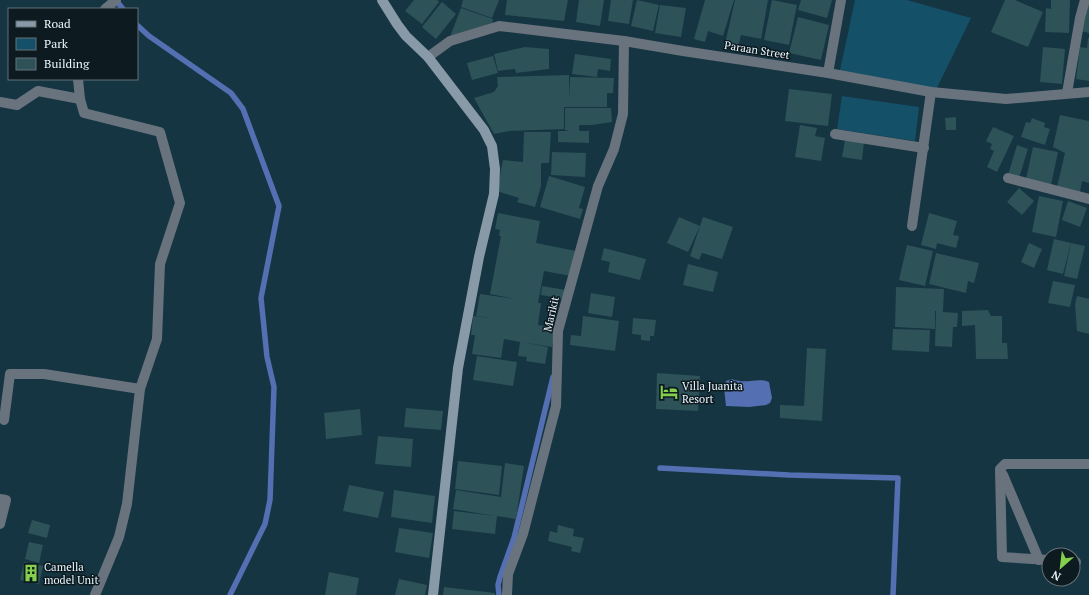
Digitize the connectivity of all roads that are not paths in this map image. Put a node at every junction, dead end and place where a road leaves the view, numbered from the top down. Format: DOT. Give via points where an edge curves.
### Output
graph roads {
  1 [pos="116,0"];
  2 [pos="382,0"];
  3 [pos="841,0"];
  4 [pos="1085,0"];
  5 [pos="106,8"];
  6 [pos="624,41"];
  7 [pos="428,57"];
  8 [pos="828,73"];
  9 [pos="78,80"];
  10 [pos="931,92"];
  11 [pos="1089,92"];
  12 [pos="1067,93"];
  13 [pos="80,99"];
  14 [pos="0,102"];
  15 [pos="836,134"];
  16 [pos="924,148"];
  17 [pos="1008,178"];
  18 [pos="1089,199"];
  19 [pos="912,226"];
  20 [pos="140,389"];
  21 [pos="4,420"];
  22 [pos="1089,464"];
  23 [pos="1000,469"];
  24 [pos="0,499"];
  25 [pos="0,524"];
  26 [pos="1041,554"];
  27 [pos="1041,560"];
  28 [pos="95,595"];
  29 [pos="433,595"];
  30 [pos="507,595"];
  1 -- 5 [label="street"];
  2 -- 7 [label="street" via="406,36"];
  3 -- 8 [label="street"];
  4 -- 12 [label="street"];
  6 -- 7 [label="street, Paraan Street" via="499,26 450,41"];
  6 -- 8 [label="street, Paraan Street"];
  6 -- 30 [label="street, Marikit" via="623,114 614,149 598,186 558,331 556,406 523,534 508,574"];
  7 -- 29 [label="street" via="484,130 492,146 495,169 494,194 458,368"];
  8 -- 10 [label="street, Paraan Street"];
  9 -- 13 [label="street"];
  10 -- 12 [label="street, Paraan Street" via="1006,99"];
  10 -- 16 [label="street"];
  11 -- 12 [label="street, Paraan Street"];
  13 -- 14 [label="street" via="38,91 17,105"];
  13 -- 20 [label="street" via="84,112 160,132 180,203 160,264 157,339"];
  15 -- 16 [label="street"];
  16 -- 19 [label="street"];
  17 -- 18 [label="street"];
  20 -- 21 [label="street" via="44,374 10,374"];
  20 -- 28 [label="street" via="127,504 120,537"];
  22 -- 23 [label="street" via="1005,464"];
  23 -- 26 [label="street"];
  23 -- 27 [label="street" via="1002,557"];
  24 -- 25 [label="street" via="6,500"];
}
